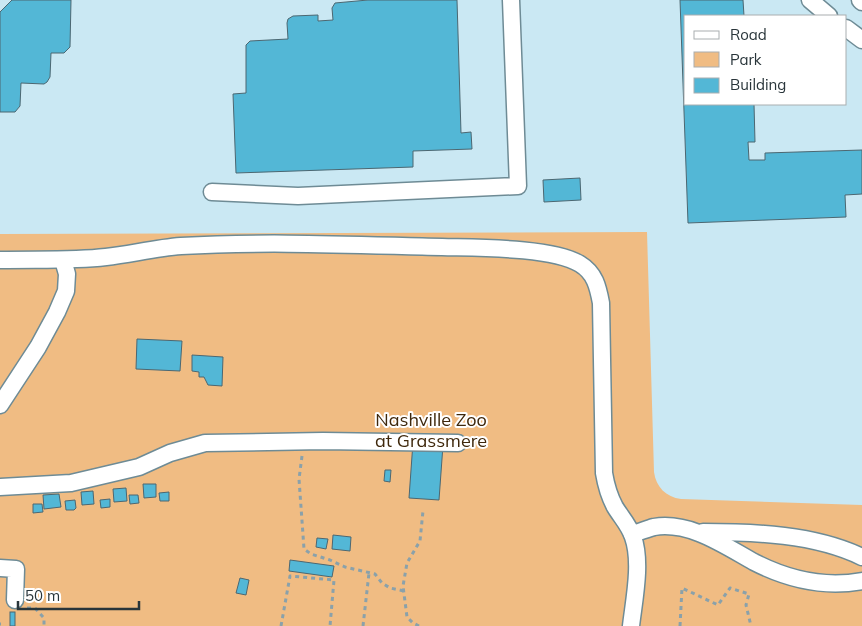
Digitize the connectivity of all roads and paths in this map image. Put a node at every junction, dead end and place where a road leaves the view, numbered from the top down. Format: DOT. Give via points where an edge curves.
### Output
graph roads {
  1 [pos="511,0"];
  2 [pos="810,0"];
  3 [pos="828,15"];
  4 [pos="847,29"];
  5 [pos="862,40"];
  6 [pos="212,192"];
  7 [pos="0,260"];
  8 [pos="64,260"];
  9 [pos="0,405"];
  10 [pos="313,441"];
  11 [pos="458,443"];
  12 [pos="2,485"];
  13 [pos="423,511"];
  14 [pos="693,532"];
  15 [pos="632,534"];
  16 [pos="862,557"];
  17 [pos="0,568"];
  18 [pos="370,573"];
  19 [pos="862,581"];
  20 [pos="404,591"];
  21 [pos="15,600"];
  22 [pos="44,626"];
  23 [pos="281,626"];
  24 [pos="330,626"];
  25 [pos="363,626"];
  26 [pos="419,626"];
  27 [pos="631,626"];
  28 [pos="680,626"];
  29 [pos="751,626"];
  1 -- 6 [label="lane" via="518,186 298,196"];
  2 -- 3 [label="lane"];
  4 -- 5 [label="lane"];
  7 -- 8 [label="lane"];
  8 -- 9 [label="lane" via="68,274 66,291 57,312"];
  8 -- 15 [label="lane" via="179,246 278,243 482,248 554,254 581,264 592,274 601,303 607,490"];
  10 -- 11 [label="lane"];
  10 -- 12 [label="lane" via="205,443 139,466 71,483"];
  10 -- 18 [label="path" via="302,456 299,468 304,549 345,567"];
  13 -- 20 [label="path" via="420,542 407,563"];
  14 -- 15 [label="lane" via="682,528 655,527"];
  14 -- 16 [label="lane" via="740,532 825,543"];
  14 -- 19 [label="lane" via="794,578 822,584"];
  15 -- 27 [label="lane" via="637,548"];
  17 -- 21 [label="lane" via="16,568"];
  18 -- 20 [label="path" via="390,588"];
  18 -- 25 [label="path"];
  20 -- 26 [label="path" via="407,616"];
  21 -- 22 [label="path" via="15,608 35,608 44,618"];
  23 -- 24 [label="path" via="290,576 334,580"];
  28 -- 29 [label="path" via="682,588 718,605 730,588 749,594 746,605"];
}
